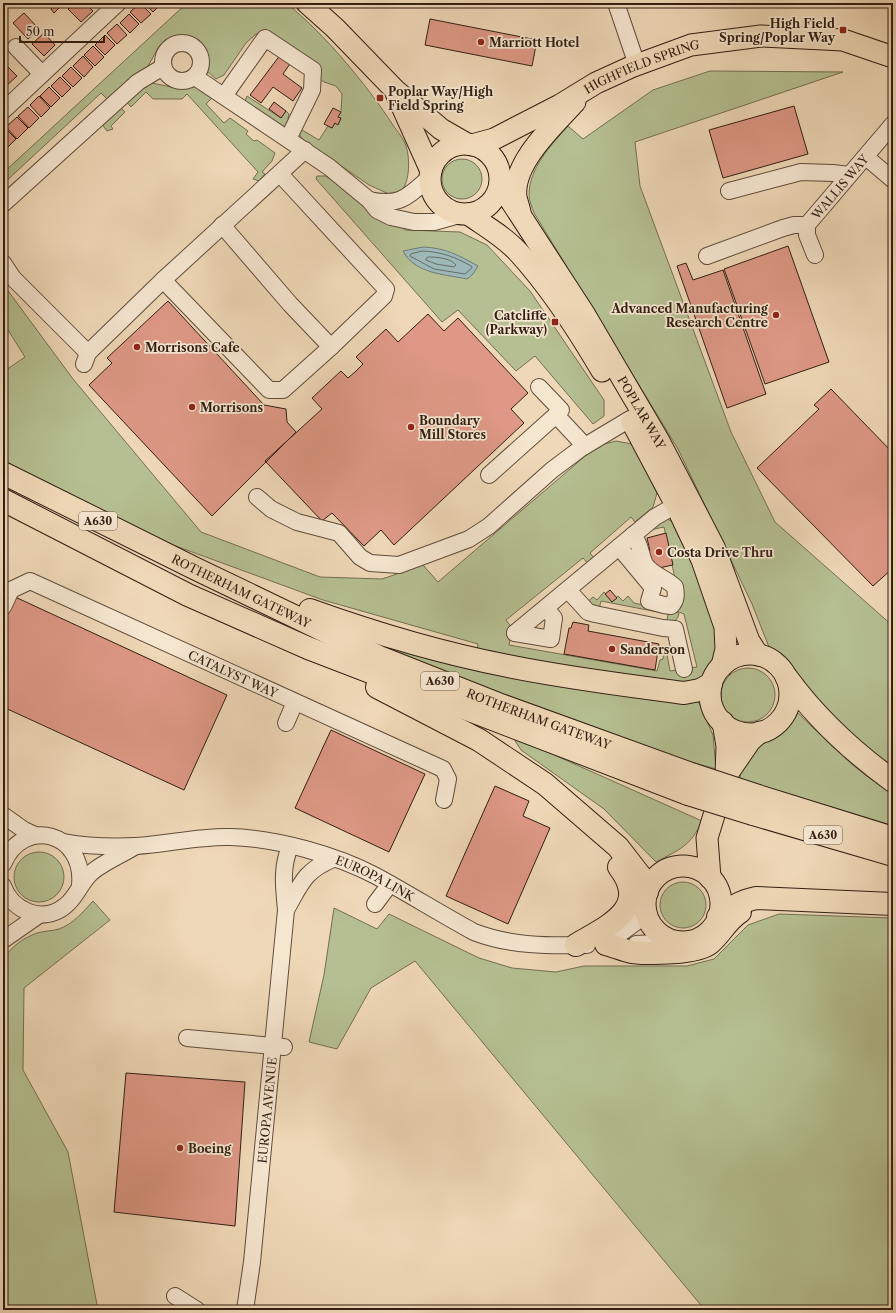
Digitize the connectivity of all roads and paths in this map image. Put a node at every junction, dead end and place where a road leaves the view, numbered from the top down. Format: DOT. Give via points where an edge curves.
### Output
graph roads {
  1 [pos="616,3"];
  2 [pos="111,5"];
  3 [pos="317,6"];
  4 [pos="16,47"];
  5 [pos="893,57"];
  6 [pos="637,65"];
  7 [pos="163,67"];
  8 [pos="42,74"];
  9 [pos="195,77"];
  10 [pos="586,89"];
  11 [pos="395,90"];
  12 [pos="224,96"];
  13 [pos="560,105"];
  14 [pos="3,111"];
  15 [pos="893,124"];
  16 [pos="288,139"];
  17 [pos="470,144"];
  18 [pos="305,150"];
  19 [pos="866,157"];
  20 [pos="280,174"];
  21 [pos="431,174"];
  22 [pos="849,175"];
  23 [pos="500,180"];
  24 [pos="893,180"];
  25 [pos="729,190"];
  26 [pos="370,200"];
  27 [pos="3,204"];
  28 [pos="465,214"];
  29 [pos="523,220"];
  30 [pos="222,225"];
  31 [pos="807,225"];
  32 [pos="815,255"];
  33 [pos="707,256"];
  34 [pos="3,263"];
  35 [pos="164,280"];
  36 [pos="331,347"];
  37 [pos="539,387"];
  38 [pos="556,415"];
  39 [pos="630,419"];
  40 [pos="585,446"];
  41 [pos="3,473"];
  42 [pos="489,475"];
  43 [pos="257,497"];
  44 [pos="3,500"];
  45 [pos="676,505"];
  46 [pos="633,535"];
  47 [pos="619,547"];
  48 [pos="194,568"];
  49 [pos="568,590"];
  50 [pos="3,606"];
  51 [pos="546,608"];
  52 [pos="308,648"];
  53 [pos="758,654"];
  54 [pos="684,669"];
  55 [pos="716,675"];
  56 [pos="787,678"];
  57 [pos="294,702"];
  58 [pos="723,722"];
  59 [pos="286,723"];
  60 [pos="760,732"];
  61 [pos="726,776"];
  62 [pos="893,781"];
  63 [pos="691,784"];
  64 [pos="556,793"];
  65 [pos="444,800"];
  66 [pos="755,805"];
  67 [pos="3,815"];
  68 [pos="35,836"];
  69 [pos="707,838"];
  70 [pos="893,838"];
  71 [pos="64,842"];
  72 [pos="136,846"];
  73 [pos="290,847"];
  74 [pos="893,855"];
  75 [pos="333,859"];
  76 [pos="3,864"];
  77 [pos="679,867"];
  78 [pos="710,878"];
  79 [pos="390,884"];
  80 [pos="80,885"];
  81 [pos="3,888"];
  82 [pos="766,899"];
  83 [pos="646,901"];
  84 [pos="376,904"];
  85 [pos="893,904"];
  86 [pos="286,910"];
  87 [pos="39,915"];
  88 [pos="718,918"];
  89 [pos="669,939"];
  90 [pos="3,940"];
  91 [pos="606,944"];
  92 [pos="576,945"];
  93 [pos="187,1038"];
  94 [pos="278,1047"];
  95 [pos="175,1296"];
  96 [pos="196,1310"];
  97 [pos="245,1310"];
  1 -- 6 [label="street"];
  2 -- 8 [label="street"];
  3 -- 11 [label="main road, POPLAR WAY"];
  4 -- 8 [label="street"];
  5 -- 6 [label="main road, HIGHFIELD SPRING" via="843,40 761,36 692,45"];
  6 -- 10 [label="main road, HIGHFIELD SPRING"];
  7 -- 9 [label="street" via="170,78 176,81 183,82"];
  7 -- 9 [label="street" via="164,54 169,48 175,44 186,43 201,56 200,70"];
  7 -- 27 [label="street" via="138,82"];
  8 -- 14 [label="street"];
  9 -- 12 [label="street"];
  10 -- 13 [label="main road, HIGHFIELD SPRING"];
  10 -- 29 [label="main road" via="528,156 519,177 516,196"];
  11 -- 17 [label="main road, POPLAR WAY" via="441,129"];
  11 -- 21 [label="main road, POPLAR WAY"];
  12 -- 16 [label="street"];
  12 -- 16 [label="street" via="265,38 313,70 312,90"];
  13 -- 17 [label="main road, HIGHFIELD SPRING" via="494,139"];
  13 -- 23 [label="main road, HIGHFIELD SPRING" via="517,147"];
  15 -- 19 [label="street, WALLIS WAY"];
  16 -- 18 [label="street"];
  17 -- 21 [label="main road" via="446,150 434,162"];
  17 -- 23 [label="main road, POPLAR WAY" via="489,154 494,160"];
  18 -- 20 [label="street"];
  18 -- 26 [label="street"];
  19 -- 22 [label="street, WALLIS WAY"];
  19 -- 24 [label="street"];
  20 -- 30 [label="street"];
  20 -- 36 [label="street" via="386,290 384,296"];
  21 -- 26 [label="street" via="399,201 389,203"];
  21 -- 28 [label="main road, POPLAR WAY" via="431,188 438,200 444,207"];
  22 -- 25 [label="street" via="801,172"];
  22 -- 31 [label="street, WALLIS WAY"];
  23 -- 28 [label="main road" via="498,193 487,207"];
  23 -- 29 [label="main road, POPLAR WAY"];
  26 -- 28 [label="street" via="377,210 402,220 434,222"];
  28 -- 39 [label="main road, POPLAR WAY" via="519,252 597,363"];
  29 -- 53 [label="main road, POPLAR WAY" via="617,367 692,502 722,566 749,641"];
  30 -- 35 [label="street"];
  30 -- 36 [label="street"];
  31 -- 32 [label="street, WALLIS WAY" via="807,235"];
  31 -- 33 [label="street" via="783,228"];
  34 -- 35 [label="street" via="13,278 86,359"];
  35 -- 36 [label="street" via="269,390 283,390"];
  37 -- 38 [label="street" via="561,410"];
  38 -- 40 [label="street"];
  38 -- 42 [label="street"];
  39 -- 40 [label="street"];
  39 -- 45 [label="main road, POPLAR WAY"];
  40 -- 43 [label="street" via="552,470 489,526 469,539 399,565 370,563 339,533 297,522 271,509"];
  41 -- 48 [label="highway, ROTHERHAM GATEWAY / A630"];
  44 -- 52 [label="highway, ROTHERHAM GATEWAY / A630" via="188,595"];
  45 -- 46 [label="street" via="665,510"];
  45 -- 55 [label="main road, POPLAR WAY" via="702,560 725,627 726,649"];
  46 -- 47 [label="street"];
  46 -- 47 [label="street" via="639,542 645,563 674,587 676,596 671,606 649,601 653,588"];
  47 -- 49 [label="street"];
  48 -- 55 [label="highway, A630" via="347,623 438,650 507,666 684,694 700,690"];
  48 -- 63 [label="highway, ROTHERHAM GATEWAY / A630" via="379,656"];
  49 -- 51 [label="street"];
  49 -- 54 [label="street" via="588,612 675,629"];
  50 -- 57 [label="street, CATALYST WAY" via="11,590 30,581"];
  52 -- 63 [label="highway, ROTHERHAM GATEWAY / A630"];
  52 -- 64 [label="highway, A630" via="418,710 479,740"];
  53 -- 55 [label="main road" via="732,658"];
  53 -- 56 [label="main road" via="773,660"];
  55 -- 58 [label="main road" via="711,699 714,710"];
  56 -- 60 [label="main road" via="790,697 784,715 776,725"];
  56 -- 62 [label="highway" via="811,708 852,750"];
  57 -- 59 [label="street"];
  57 -- 65 [label="street, CATALYST WAY" via="443,769 448,779"];
  58 -- 60 [label="main road" via="739,732"];
  58 -- 61 [label="main road" via="727,746"];
  60 -- 61 [label="main road" via="750,741"];
  61 -- 69 [label="main road"];
  63 -- 66 [label="highway, ROTHERHAM GATEWAY / A630, bridge"];
  64 -- 83 [label="highway, A630" via="618,847 642,878"];
  64 -- 92 [label="highway" via="605,848 624,874 631,894 624,912 613,922"];
  66 -- 70 [label="highway, ROTHERHAM GATEWAY / A630"];
  66 -- 74 [label="highway, ROTHERHAM GATEWAY / A630"];
  67 -- 68 [label="street"];
  68 -- 71 [label="street, EUROPA LINK" via="45,835"];
  68 -- 76 [label="street" via="15,845"];
  69 -- 77 [label="main road"];
  69 -- 78 [label="main road"];
  71 -- 72 [label="street, EUROPA LINK" via="79,845"];
  71 -- 80 [label="street" via="73,850 78,861"];
  72 -- 73 [label="street, EUROPA LINK" via="229,837 272,842"];
  72 -- 80 [label="street, EUROPA LINK" via="95,870"];
  73 -- 75 [label="street, EUROPA LINK"];
  73 -- 86 [label="street, EUROPA AVENUE" via="284,867"];
  75 -- 79 [label="street, EUROPA LINK"];
  75 -- 86 [label="street, EUROPA AVENUE" via="318,865 308,873"];
  77 -- 78 [label="main road" via="699,870"];
  77 -- 83 [label="main road" via="659,875"];
  78 -- 88 [label="main road" via="719,894"];
  79 -- 84 [label="street"];
  79 -- 92 [label="street, EUROPA LINK" via="489,938 516,943"];
  80 -- 87 [label="street, EUROPA LINK" via="74,898 65,907"];
  81 -- 87 [label="street" via="17,907"];
  82 -- 85 [label="highway"];
  82 -- 88 [label="highway" via="756,898 742,902"];
  82 -- 91 [label="highway" via="735,915 703,948 692,951 632,952"];
  83 -- 89 [label="main road" via="652,926"];
  83 -- 91 [label="street" via="636,922"];
  86 -- 94 [label="street, EUROPA AVENUE"];
  87 -- 90 [label="street, EUROPA LINK"];
  88 -- 89 [label="main road" via="709,931 700,938 685,942"];
  89 -- 91 [label="street, EUROPA LINK" via="655,943"];
  91 -- 92 [label="street, EUROPA LINK"];
  93 -- 94 [label="street"];
  94 -- 97 [label="street, EUROPA AVENUE"];
  95 -- 96 [label="street"];
}
